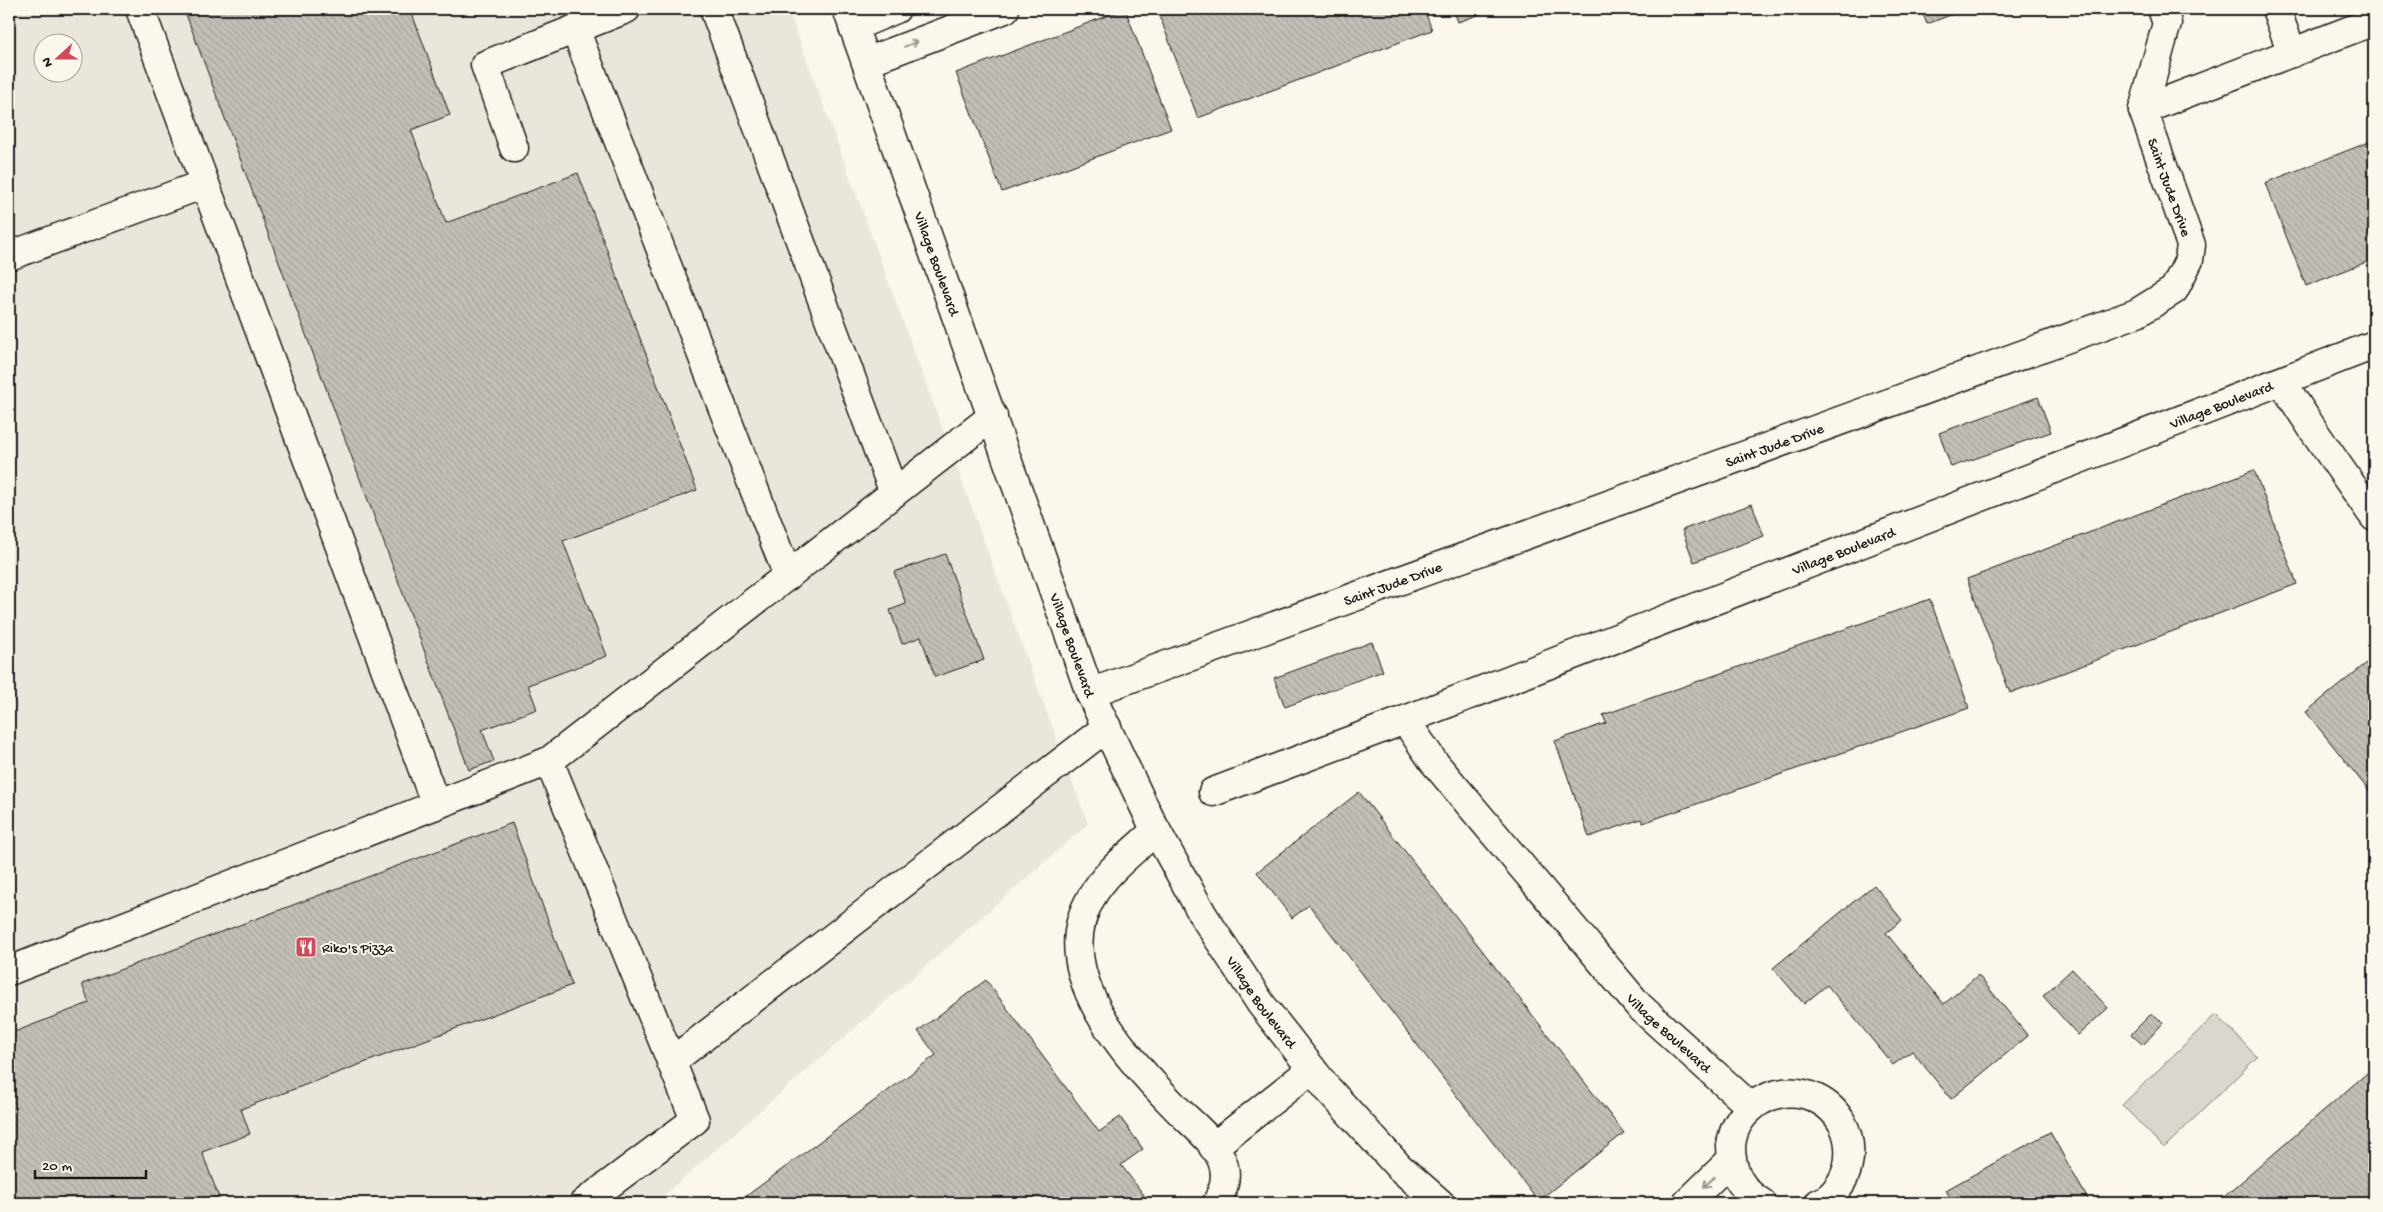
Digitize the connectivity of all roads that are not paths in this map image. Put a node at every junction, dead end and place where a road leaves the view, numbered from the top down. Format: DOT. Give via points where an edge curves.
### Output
graph roads {
  1 [pos="140,9"];
  2 [pos="626,9"];
  3 [pos="714,9"];
  4 [pos="896,9"];
  5 [pos="2162,9"];
  6 [pos="2276,9"];
  7 [pos="993,11"];
  8 [pos="850,18"];
  9 [pos="2374,21"];
  10 [pos="575,29"];
  11 [pos="2292,53"];
  12 [pos="866,62"];
  13 [pos="2143,110"];
  14 [pos="514,148"];
  15 [pos="204,184"];
  16 [pos="9,256"];
  17 [pos="2374,345"];
  18 [pos="2282,382"];
  19 [pos="993,416"];
  20 [pos="894,493"];
  21 [pos="2374,517"];
  22 [pos="788,576"];
  23 [pos="1090,693"];
  24 [pos="1405,720"];
  25 [pos="1107,727"];
  26 [pos="549,760"];
  27 [pos="1213,792"];
  28 [pos="436,805"];
  29 [pos="1156,830"];
  30 [pos="9,971"];
  31 [pos="671,1062"];
  32 [pos="1312,1069"];
  33 [pos="1751,1106"];
  34 [pos="1213,1147"];
  35 [pos="1731,1160"];
  36 [pos="1828,1201"];
  37 [pos="584,1203"];
  38 [pos="1217,1203"];
  39 [pos="1440,1203"];
  40 [pos="1687,1203"];
  41 [pos="1762,1203"];
  1 -- 15 [label="street"];
  2 -- 10 [label="street"];
  3 -- 20 [label="street"];
  4 -- 8 [label="street"];
  5 -- 13 [label="street" via="2167,23"];
  6 -- 11 [label="street"];
  12 -- 7 [label="street, one-way"];
  8 -- 12 [label="street, Village Boulevard"];
  9 -- 11 [label="street"];
  10 -- 14 [label="street" via="485,65"];
  10 -- 22 [label="street"];
  11 -- 13 [label="street"];
  12 -- 19 [label="street, Village Boulevard"];
  13 -- 23 [label="street, Saint Jude Drive" via="2191,245 2189,260 2174,290 2137,313"];
  15 -- 16 [label="street"];
  15 -- 28 [label="street"];
  17 -- 18 [label="street, Village Boulevard"];
  18 -- 21 [label="street, Village Boulevard"];
  18 -- 24 [label="street, Village Boulevard"];
  19 -- 20 [label="street"];
  19 -- 23 [label="street, Village Boulevard"];
  20 -- 22 [label="street"];
  22 -- 26 [label="street"];
  23 -- 25 [label="street, Village Boulevard"];
  24 -- 27 [label="street, Village Boulevard"];
  24 -- 33 [label="street, Village Boulevard" via="1433,761 1639,1006"];
  25 -- 29 [label="street, Village Boulevard"];
  25 -- 31 [label="street"];
  26 -- 28 [label="street"];
  26 -- 31 [label="street"];
  28 -- 30 [label="street"];
  29 -- 32 [label="street, Village Boulevard" via="1202,915 1261,1004"];
  29 -- 34 [label="street" via="1107,875 1090,898 1078,929 1079,956 1084,981 1102,1019 1157,1088"];
  31 -- 37 [label="street" via="694,1120"];
  32 -- 34 [label="street"];
  32 -- 39 [label="street, Village Boulevard" via="1400,1167"];
  33 -- 35 [label="street" via="1738,1121 1732,1140"];
  33 -- 36 [label="street" via="1767,1096 1787,1092 1806,1094 1824,1102 1838,1116 1847,1133 1850,1152 1846,1171"];
  34 -- 38 [label="street" via="1224,1166 1226,1184"];
  35 -- 40 [label="street, one-way"];
  35 -- 41 [label="street" via="1737,1179 1749,1195"];
}
